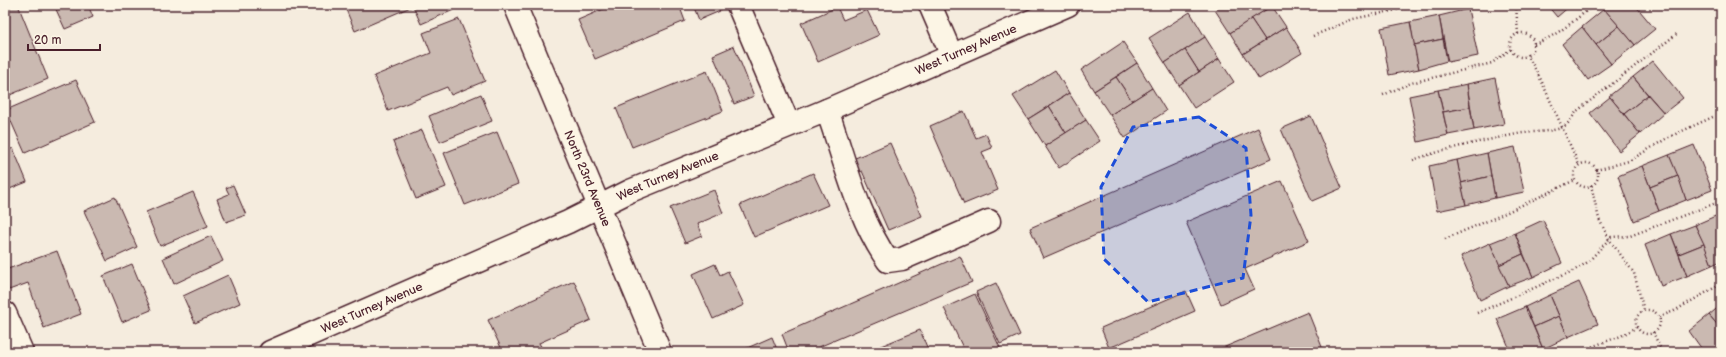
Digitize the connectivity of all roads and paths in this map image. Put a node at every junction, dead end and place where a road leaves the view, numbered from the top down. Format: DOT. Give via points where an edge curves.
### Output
graph roads {
  1 [pos="515,5"];
  2 [pos="738,5"];
  3 [pos="930,5"];
  4 [pos="1068,5"];
  5 [pos="1420,5"];
  6 [pos="1516,5"];
  7 [pos="1594,5"];
  8 [pos="1678,33"];
  9 [pos="1518,34"];
  10 [pos="1313,36"];
  11 [pos="1534,44"];
  12 [pos="1511,49"];
  13 [pos="1527,54"];
  14 [pos="952,56"];
  15 [pos="1383,95"];
  16 [pos="827,110"];
  17 [pos="1714,116"];
  18 [pos="789,126"];
  19 [pos="1563,126"];
  20 [pos="1413,160"];
  21 [pos="1579,165"];
  22 [pos="1596,170"];
  23 [pos="1575,180"];
  24 [pos="1591,185"];
  25 [pos="1721,201"];
  26 [pos="599,207"];
  27 [pos="989,221"];
  28 [pos="1445,239"];
  29 [pos="1609,239"];
  30 [pos="1721,284"];
  31 [pos="1644,311"];
  32 [pos="5,313"];
  33 [pos="1478,313"];
  34 [pos="1659,317"];
  35 [pos="1637,327"];
  36 [pos="1653,332"];
  37 [pos="22,352"];
  38 [pos="270,352"];
  39 [pos="660,352"];
  40 [pos="1577,352"];
  41 [pos="1662,352"];
  1 -- 26 [label="street, North 23rd Avenue"];
  2 -- 18 [label="street"];
  3 -- 14 [label="street"];
  4 -- 14 [label="street, West Turney Avenue"];
  5 -- 10 [label="path" via="1353,19"];
  6 -- 9 [label="path"];
  7 -- 11 [label="path" via="1542,42"];
  8 -- 19 [label="path" via="1577,111 1568,124"];
  9 -- 11 [label="path" via="1530,35"];
  9 -- 12 [label="path" via="1510,42"];
  11 -- 13 [label="path" via="1533,49"];
  12 -- 13 [label="path" via="1516,55"];
  12 -- 15 [label="path" via="1492,63 1411,83"];
  13 -- 19 [label="path"];
  14 -- 16 [label="street, West Turney Avenue"];
  16 -- 18 [label="street, West Turney Avenue"];
  16 -- 27 [label="street" via="855,195 881,252 888,261 902,259"];
  17 -- 22 [label="path" via="1669,137 1629,161"];
  18 -- 26 [label="street, West Turney Avenue" via="630,191"];
  19 -- 20 [label="path" via="1434,152"];
  19 -- 21 [label="path"];
  21 -- 22 [label="path" via="1589,164"];
  21 -- 23 [label="path" via="1574,172"];
  22 -- 24 [label="path" via="1596,179"];
  23 -- 24 [label="path" via="1585,187"];
  23 -- 28 [label="path"];
  24 -- 29 [label="path" via="1599,219"];
  25 -- 29 [label="path" via="1630,236"];
  26 -- 38 [label="street, West Turney Avenue"];
  26 -- 39 [label="street, North 23rd Avenue"];
  29 -- 31 [label="path" via="1634,273"];
  29 -- 33 [label="path" via="1588,262 1574,270"];
  30 -- 34 [label="path"];
  31 -- 34 [label="path" via="1651,311"];
  31 -- 35 [label="path" via="1638,315"];
  32 -- 37 [label="street"];
  34 -- 36 [label="path" via="1658,326"];
  35 -- 36 [label="path" via="1647,334"];
  35 -- 40 [label="path" via="1621,336"];
  36 -- 41 [label="path"];
}
